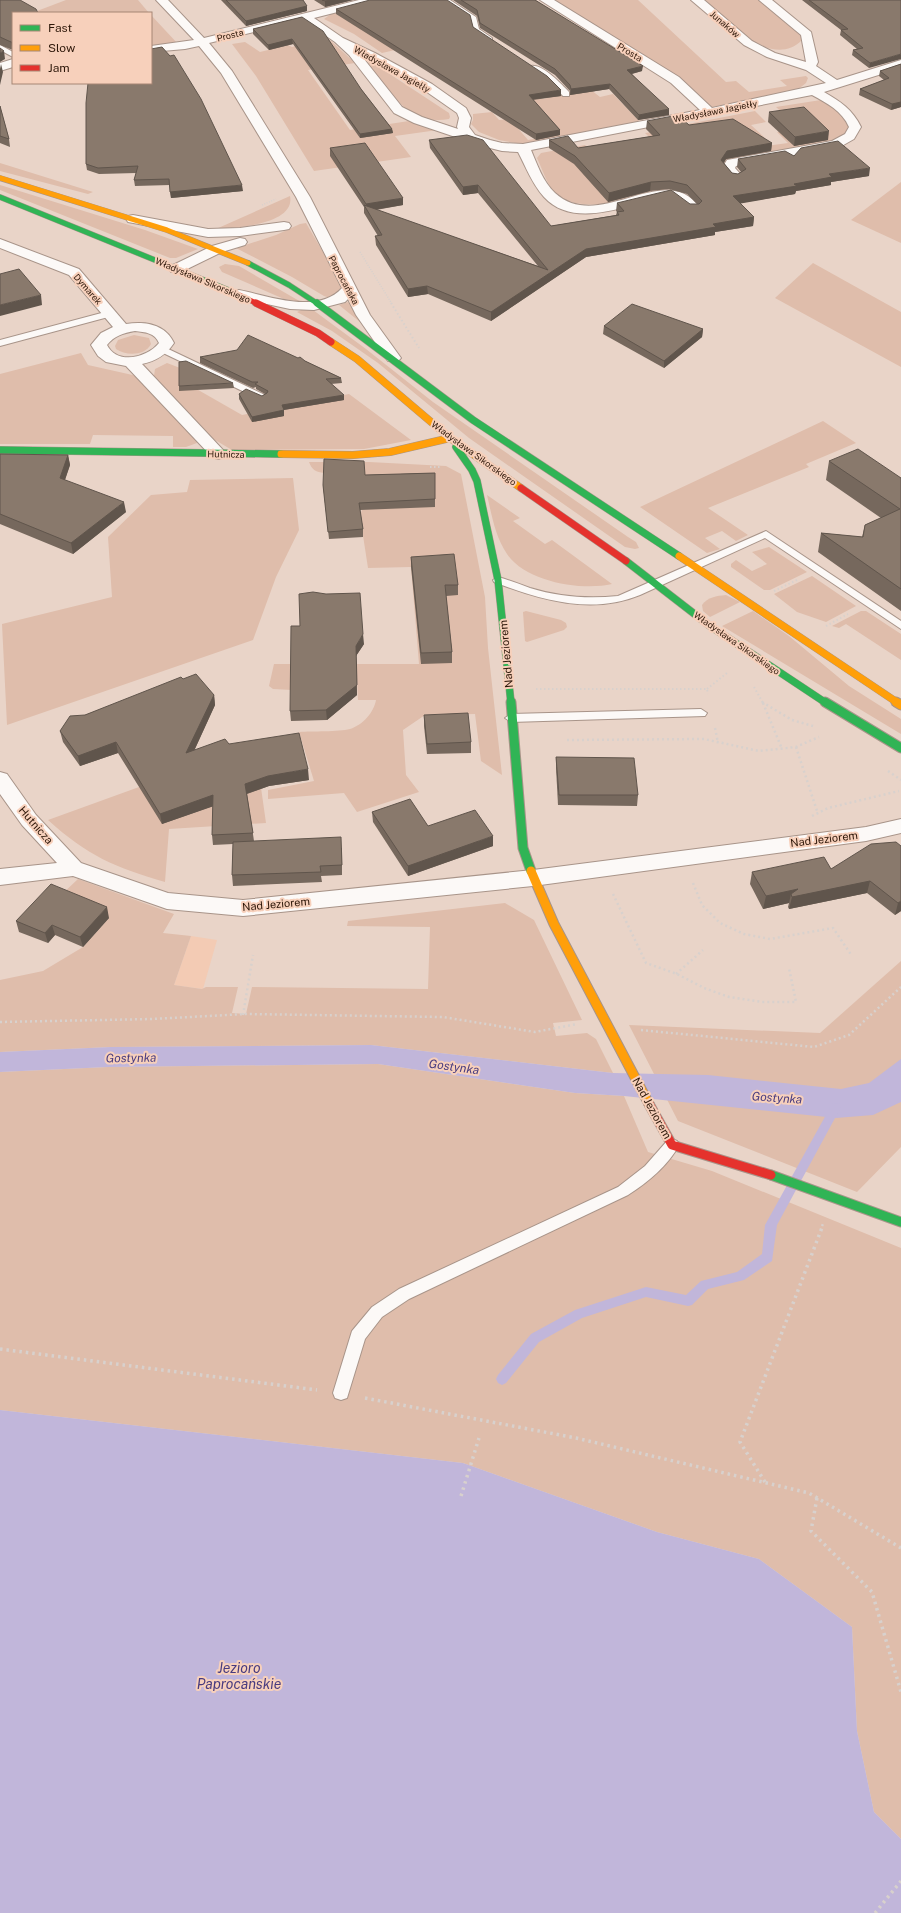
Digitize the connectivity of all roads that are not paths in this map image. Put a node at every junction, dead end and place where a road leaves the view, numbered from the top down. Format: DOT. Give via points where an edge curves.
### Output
graph roads {
  1 [pos="162,0"];
  2 [pos="373,0"];
  3 [pos="445,0"];
  4 [pos="546,0"];
  5 [pos="697,0"];
  6 [pos="765,0"];
  7 [pos="306,17"];
  8 [pos="339,40"];
  9 [pos="202,42"];
  10 [pos="495,42"];
  11 [pos="755,46"];
  12 [pos="0,47"];
  13 [pos="799,47"];
  14 [pos="152,49"];
  15 [pos="12,54"];
  16 [pos="526,62"];
  17 [pos="12,63"];
  18 [pos="901,64"];
  19 [pos="0,67"];
  20 [pos="810,67"];
  21 [pos="836,84"];
  22 [pos="814,91"];
  23 [pos="566,94"];
  24 [pos="709,112"];
  25 [pos="469,136"];
  26 [pos="523,148"];
  27 [pos="736,177"];
  28 [pos="0,178"];
  29 [pos="0,197"];
  30 [pos="302,197"];
  31 [pos="693,208"];
  32 [pos="292,218"];
  33 [pos="130,219"];
  34 [pos="0,243"];
  35 [pos="217,249"];
  36 [pos="176,269"];
  37 [pos="349,289"];
  38 [pos="239,294"];
  39 [pos="318,304"];
  40 [pos="109,314"];
  41 [pos="122,329"];
  42 [pos="0,343"];
  43 [pos="164,350"];
  44 [pos="393,358"];
  45 [pos="131,362"];
  46 [pos="262,396"];
  47 [pos="450,438"];
  48 [pos="0,450"];
  49 [pos="218,454"];
  50 [pos="696,566"];
  51 [pos="498,580"];
  52 [pos="656,583"];
  53 [pos="901,626"];
  54 [pos="901,705"];
  55 [pos="701,714"];
  56 [pos="511,718"];
  57 [pos="901,748"];
  58 [pos="0,779"];
  59 [pos="901,826"];
  60 [pos="74,868"];
  61 [pos="0,877"];
  62 [pos="533,878"];
  63 [pos="672,1145"];
  64 [pos="901,1222"];
  65 [pos="342,1394"];
  1 -- 9 [label="street, Paprocańska"];
  2 -- 7 [label="street, Prosta"];
  3 -- 10 [label="lane" via="474,18 476,30"];
  4 -- 24 [label="street, Prosta" via="675,80"];
  5 -- 11 [label="street, Junaków" via="745,42"];
  6 -- 13 [label="street" via="806,32 808,36"];
  7 -- 8 [label="street, Władysława Jagiełły"];
  7 -- 9 [label="street, Prosta"];
  8 -- 25 [label="street, Władysława Jagiełły" via="398,110 418,120"];
  8 -- 25 [label="street, Władysława Jagiełły" via="428,88 462,112 465,118 464,127"];
  9 -- 14 [label="street"];
  9 -- 30 [label="street, Paprocańska" via="226,71"];
  11 -- 13 [label="street, Junaków" via="773,50"];
  11 -- 20 [label="street, Junaków" via="771,55"];
  12 -- 15 [label="lane"];
  13 -- 20 [label="street" via="812,62"];
  16 -- 23 [label="lane" via="551,78"];
  17 -- 19 [label="street"];
  18 -- 21 [label="street, Władysława Jagiełły"];
  20 -- 21 [label="street, Junaków"];
  21 -- 22 [label="street, Władysława Jagiełły"];
  22 -- 24 [label="street, Władysława Jagiełły"];
  22 -- 27 [label="street" via="837,104 850,118 855,127 850,136 836,144 732,163 728,168"];
  24 -- 26 [label="street, Władysława Jagiełły"];
  25 -- 26 [label="street, Władysława Jagiełły" via="502,147"];
  26 -- 31 [label="street" via="541,185 556,202 565,206 582,209 604,208 670,193 679,195"];
  28 -- 33 [label="street"];
  29 -- 36 [label="street, Władysława Sikorskiego"];
  30 -- 32 [label="street"];
  30 -- 37 [label="street, Paprocańska"];
  32 -- 33 [label="street" via="240,232 208,233"];
  32 -- 35 [label="street" via="258,237"];
  33 -- 35 [label="street"];
  34 -- 40 [label="street, Dymarek" via="74,272"];
  35 -- 36 [label="street"];
  35 -- 39 [label="street" via="266,272"];
  36 -- 38 [label="street, Władysława Sikorskiego"];
  37 -- 39 [label="street" via="340,299"];
  37 -- 44 [label="street, Paprocańska" via="363,315"];
  38 -- 39 [label="street" via="290,305"];
  38 -- 47 [label="street, Władysława Sikorskiego" via="318,334 357,359"];
  39 -- 44 [label="street"];
  40 -- 41 [label="street, Dymarek"];
  40 -- 42 [label="lane"];
  41 -- 43 [label="street" via="141,328 158,331 165,336 167,343"];
  41 -- 45 [label="street" via="111,333 99,345 101,352 113,359"];
  43 -- 45 [label="street" via="150,358"];
  43 -- 46 [label="lane"];
  44 -- 50 [label="street" via="453,406"];
  45 -- 49 [label="street"];
  47 -- 49 [label="street, Hutnicza" via="390,452 353,455"];
  47 -- 51 [label="street, Nad Jeziorem" via="472,470 476,481"];
  47 -- 52 [label="street, Władysława Sikorskiego"];
  48 -- 49 [label="street, Hutnicza"];
  50 -- 52 [label="lane"];
  50 -- 53 [label="lane" via="766,534"];
  50 -- 54 [label="street"];
  51 -- 52 [label="lane" via="519,588 581,601 618,599"];
  51 -- 56 [label="street, Nad Jeziorem" via="506,643"];
  52 -- 57 [label="street, Władysława Sikorskiego" via="709,625 801,688"];
  55 -- 56 [label="lane"];
  56 -- 62 [label="street, Nad Jeziorem" via="523,848"];
  58 -- 60 [label="street, Hutnicza" via="29,820"];
  59 -- 62 [label="street, Nad Jeziorem" via="866,834"];
  60 -- 61 [label="street, Nad Jeziorem"];
  60 -- 62 [label="street, Nad Jeziorem" via="167,901 243,908"];
  62 -- 63 [label="street, Nad Jeziorem" via="554,924"];
  63 -- 64 [label="street, Nad Jeziorem" via="770,1175"];
  63 -- 65 [label="lane" via="659,1164 623,1191 404,1294 377,1312 358,1336"];
}
